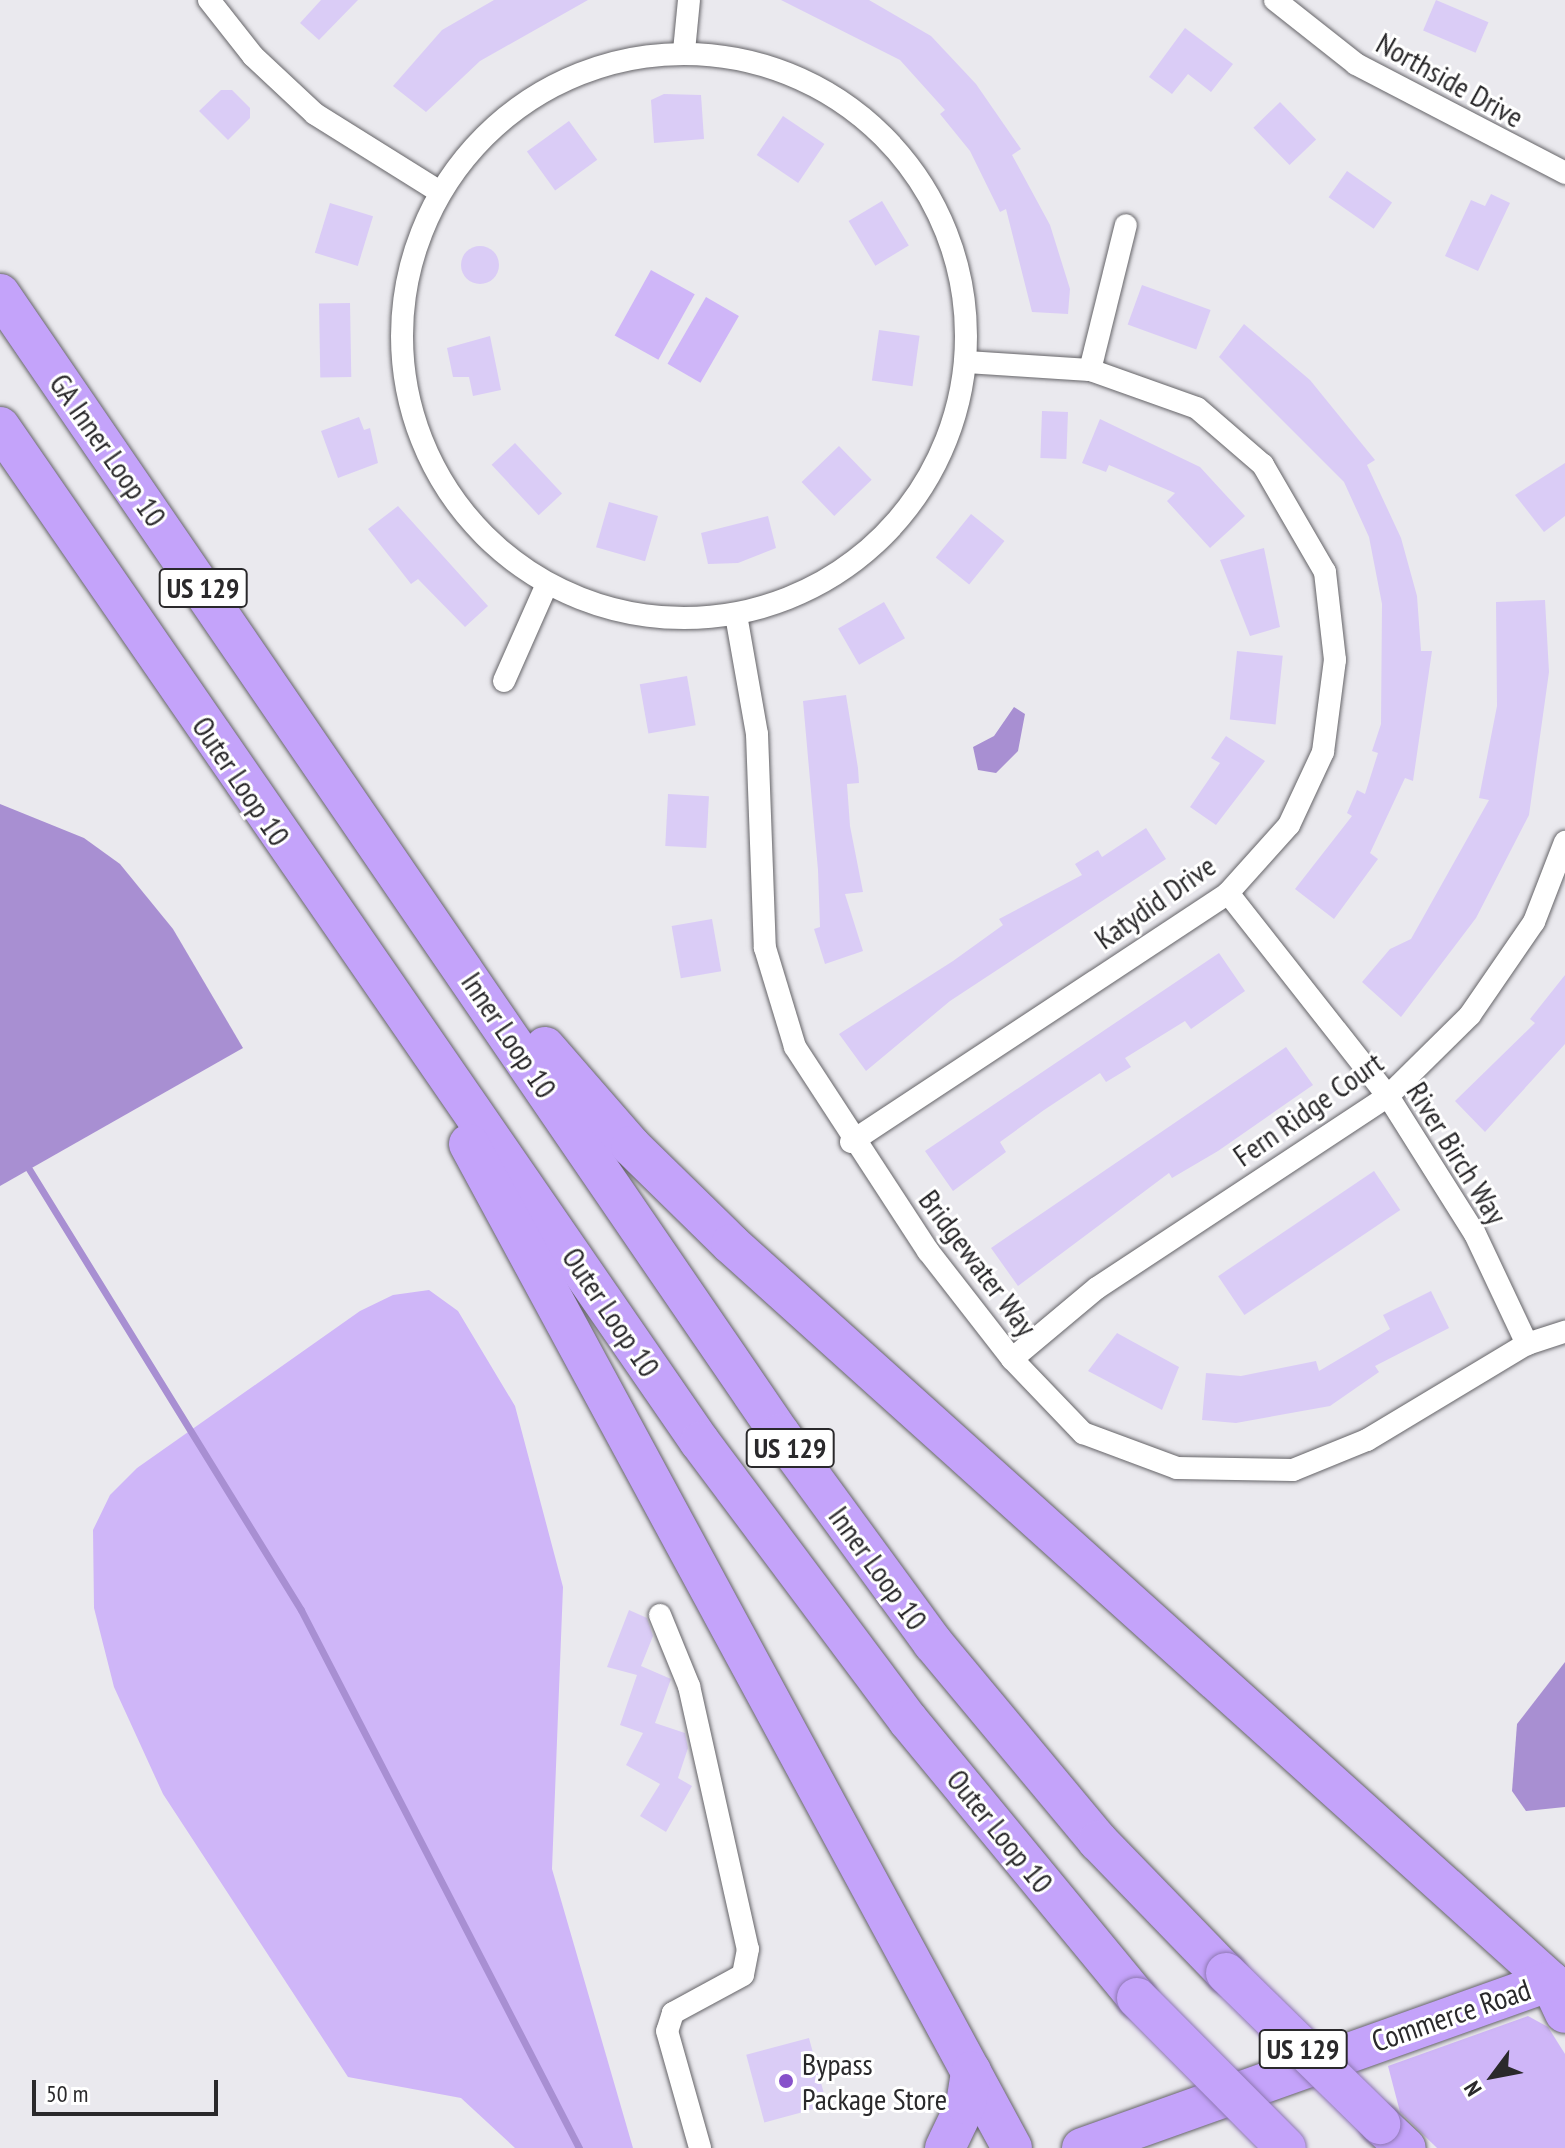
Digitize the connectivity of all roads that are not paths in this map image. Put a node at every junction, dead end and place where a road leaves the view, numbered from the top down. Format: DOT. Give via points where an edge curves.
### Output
graph roads {
  1 [pos="209,0"];
  2 [pos="689,0"];
  3 [pos="1275,0"];
  4 [pos="684,51"];
  5 [pos="1565,173"];
  6 [pos="438,191"];
  7 [pos="1126,225"];
  8 [pos="0,294"];
  9 [pos="966,362"];
  10 [pos="1090,370"];
  11 [pos="0,427"];
  12 [pos="547,584"];
  13 [pos="736,615"];
  14 [pos="504,681"];
  15 [pos="1565,842"];
  16 [pos="407,881"];
  17 [pos="1228,893"];
  18 [pos="379,984"];
  19 [pos="1388,1096"];
  20 [pos="851,1142"];
  21 [pos="1565,1332"];
  22 [pos="1527,1344"];
  23 [pos="1012,1359"];
  24 [pos="660,1615"];
  25 [pos="1557,1997"];
  26 [pos="971,2071"];
  27 [pos="1393,2136"];
  28 [pos="700,2148"];
  29 [pos="945,2148"];
  30 [pos="1012,2148"];
  31 [pos="1082,2148"];
  32 [pos="1286,2148"];
  1 -- 6 [label="street" via="253,56 315,114"];
  2 -- 4 [label="street"];
  3 -- 5 [label="street, Northside Drive" via="1356,64"];
  4 -- 6 [label="street" via="645,54 563,77 492,124"];
  4 -- 9 [label="street" via="762,63 833,95 893,145 937,210 957,269"];
  6 -- 12 [label="street" via="405,275 401,366 426,453 476,529"];
  7 -- 10 [label="street"];
  8 -- 16 [label="highway, GA Inner Loop 10 / US 129"];
  9 -- 10 [label="street, Katydid Drive"];
  9 -- 13 [label="street" via="934,469 884,537 816,588"];
  10 -- 17 [label="street, Katydid Drive" via="1197,408 1263,465 1325,572 1335,660 1323,752 1289,825"];
  11 -- 18 [label="highway, Outer Loop 10 / US 129"];
  12 -- 13 [label="street" via="614,611 686,620"];
  12 -- 14 [label="street"];
  13 -- 20 [label="street, Bridgewater Way" via="757,734 765,948 795,1047"];
  15 -- 19 [label="street, Fern Ridge Court" via="1518,946 1470,1015"];
  16 -- 25 [label="highway" via="585,1096 731,1244"];
  16 -- 27 [label="highway, Inner Loop 10 / US 129, bridge" via="780,1434 933,1643 1098,1841"];
  17 -- 19 [label="street, River Birch Way"];
  17 -- 20 [label="street, Katydid Drive"];
  18 -- 26 [label="highway"];
  18 -- 32 [label="highway, Outer Loop 10 / US 129, bridge" via="709,1455 908,1720 1137,1998"];
  19 -- 22 [label="street, River Birch Way" via="1475,1234"];
  19 -- 23 [label="street, Fern Ridge Court" via="1097,1288"];
  20 -- 23 [label="street, Bridgewater Way"];
  21 -- 22 [label="street, Bridgewater Way"];
  22 -- 23 [label="street, Bridgewater Way" via="1367,1440 1293,1470 1177,1468 1083,1433"];
  24 -- 28 [label="street" via="689,1686 748,1949 743,1975 673,2013 667,2031"];
  25 -- 31 [label="highway, Commerce Road"];
  26 -- 29 [label="highway" via="966,2104"];
  26 -- 30 [label="highway"];
}
